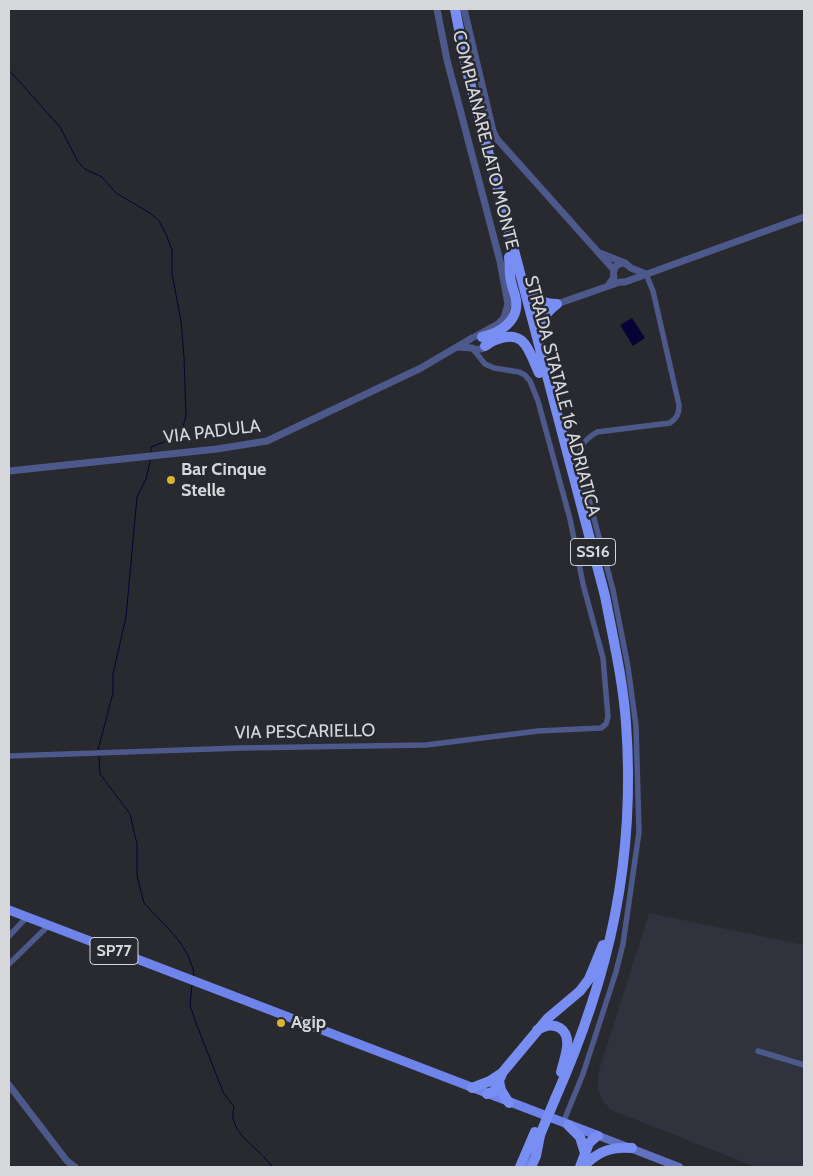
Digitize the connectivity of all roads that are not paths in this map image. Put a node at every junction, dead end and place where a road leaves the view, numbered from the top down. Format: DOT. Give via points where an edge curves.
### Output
graph roads {
  1 [pos="438,9"];
  2 [pos="448,9"];
  3 [pos="455,9"];
  4 [pos="464,9"];
  5 [pos="804,217"];
  6 [pos="598,252"];
  7 [pos="512,256"];
  8 [pos="628,266"];
  9 [pos="646,274"];
  10 [pos="619,278"];
  11 [pos="557,304"];
  12 [pos="481,339"];
  13 [pos="458,347"];
  14 [pos="472,348"];
  15 [pos="485,364"];
  16 [pos="542,372"];
  17 [pos="9,471"];
  18 [pos="9,756"];
  19 [pos="10,912"];
  20 [pos="27,918"];
  21 [pos="48,926"];
  22 [pos="9,936"];
  23 [pos="603,945"];
  24 [pos="10,962"];
  25 [pos="535,1030"];
  26 [pos="758,1051"];
  27 [pos="804,1065"];
  28 [pos="561,1072"];
  29 [pos="497,1079"];
  30 [pos="9,1085"];
  31 [pos="472,1088"];
  32 [pos="488,1094"];
  33 [pos="553,1098"];
  34 [pos="509,1103"];
  35 [pos="566,1124"];
  36 [pos="538,1133"];
  37 [pos="598,1136"];
  38 [pos="632,1148"];
  39 [pos="584,1162"];
  40 [pos="74,1167"];
  41 [pos="520,1167"];
  42 [pos="526,1167"];
  43 [pos="531,1167"];
  44 [pos="679,1167"];
  1 -- 12 [label="street, COMPLANARE LATO MONTE" via="447,60 484,197 508,304 498,324"];
  2 -- 7 [label="highway, STRADA STATALE 16 ADRIATICA / SS16" via="462,78"];
  3 -- 7 [label="highway, STRADA STATALE 16 ADRIATICA / SS16"];
  4 -- 6 [label="street" via="497,139"];
  5 -- 9 [label="street"];
  6 -- 8 [label="street"];
  6 -- 10 [label="street"];
  7 -- 11 [label="highway" via="535,298"];
  7 -- 12 [label="highway" via="510,279 516,308 508,325"];
  7 -- 16 [label="highway, STRADA STATALE 16 ADRIATICA / SS16"];
  8 -- 9 [label="street"];
  8 -- 10 [label="street" via="620,264"];
  8 -- 10 [label="street" via="631,277"];
  9 -- 10 [label="street"];
  9 -- 35 [label="street" via="653,291 679,413 670,422 597,432 581,445 579,454 613,590 629,676 636,726 639,832 616,972"];
  10 -- 11 [label="street" via="608,286"];
  11 -- 16 [label="highway" via="546,313 541,325"];
  12 -- 13 [label="street, VIA PADULA"];
  12 -- 14 [label="street" via="470,342"];
  12 -- 14 [label="street" via="479,350"];
  12 -- 15 [label="street"];
  12 -- 16 [label="highway" via="511,337 522,341"];
  13 -- 14 [label="street"];
  13 -- 17 [label="street, VIA PADULA" via="273,439 248,445"];
  14 -- 15 [label="street"];
  15 -- 18 [label="street, VIA PESCARIELLO" via="525,375 538,401 603,658 606,724 601,728 538,731 426,744"];
  16 -- 23 [label="highway, STRADA STATALE 16 ADRIATICA / SS16" via="599,597 613,665 620,722 621,838"];
  16 -- 33 [label="highway, STRADA STATALE 16 ADRIATICA / SS16" via="605,596 619,664 628,780 627,839 616,917 582,1037"];
  19 -- 20 [label="main road, SP77"];
  20 -- 21 [label="main road, SP77"];
  20 -- 22 [label="street"];
  21 -- 24 [label="street"];
  21 -- 31 [label="main road, SP77"];
  23 -- 25 [label="highway" via="589,979 580,991"];
  23 -- 28 [label="highway, STRADA STATALE 16 ADRIATICA / SS16" via="588,999"];
  25 -- 28 [label="highway" via="546,1025 555,1026 567,1036"];
  25 -- 29 [label="highway"];
  26 -- 27 [label="street"];
  28 -- 33 [label="highway, STRADA STATALE 16 ADRIATICA / SS16"];
  29 -- 31 [label="highway"];
  29 -- 32 [label="highway" via="487,1087"];
  29 -- 34 [label="highway"];
  30 -- 40 [label="street"];
  31 -- 32 [label="main road, SP77"];
  32 -- 34 [label="main road, SP77"];
  33 -- 36 [label="highway, STRADA STATALE 16 ADRIATICA / SS16, bridge"];
  34 -- 35 [label="main road, SP77"];
  35 -- 37 [label="main road, SP77"];
  35 -- 39 [label="highway" via="580,1137"];
  36 -- 41 [label="highway, STRADA STATALE 16 ADRIATICA / SS16"];
  36 -- 42 [label="highway, STRADA STATALE 16 ADRIATICA / SS16"];
  36 -- 43 [label="highway" via="536,1156"];
  37 -- 38 [label="main road, SP77"];
  37 -- 39 [label="highway" via="589,1143"];
  38 -- 39 [label="highway" via="605,1150"];
  38 -- 44 [label="main road, SP77"];
}
